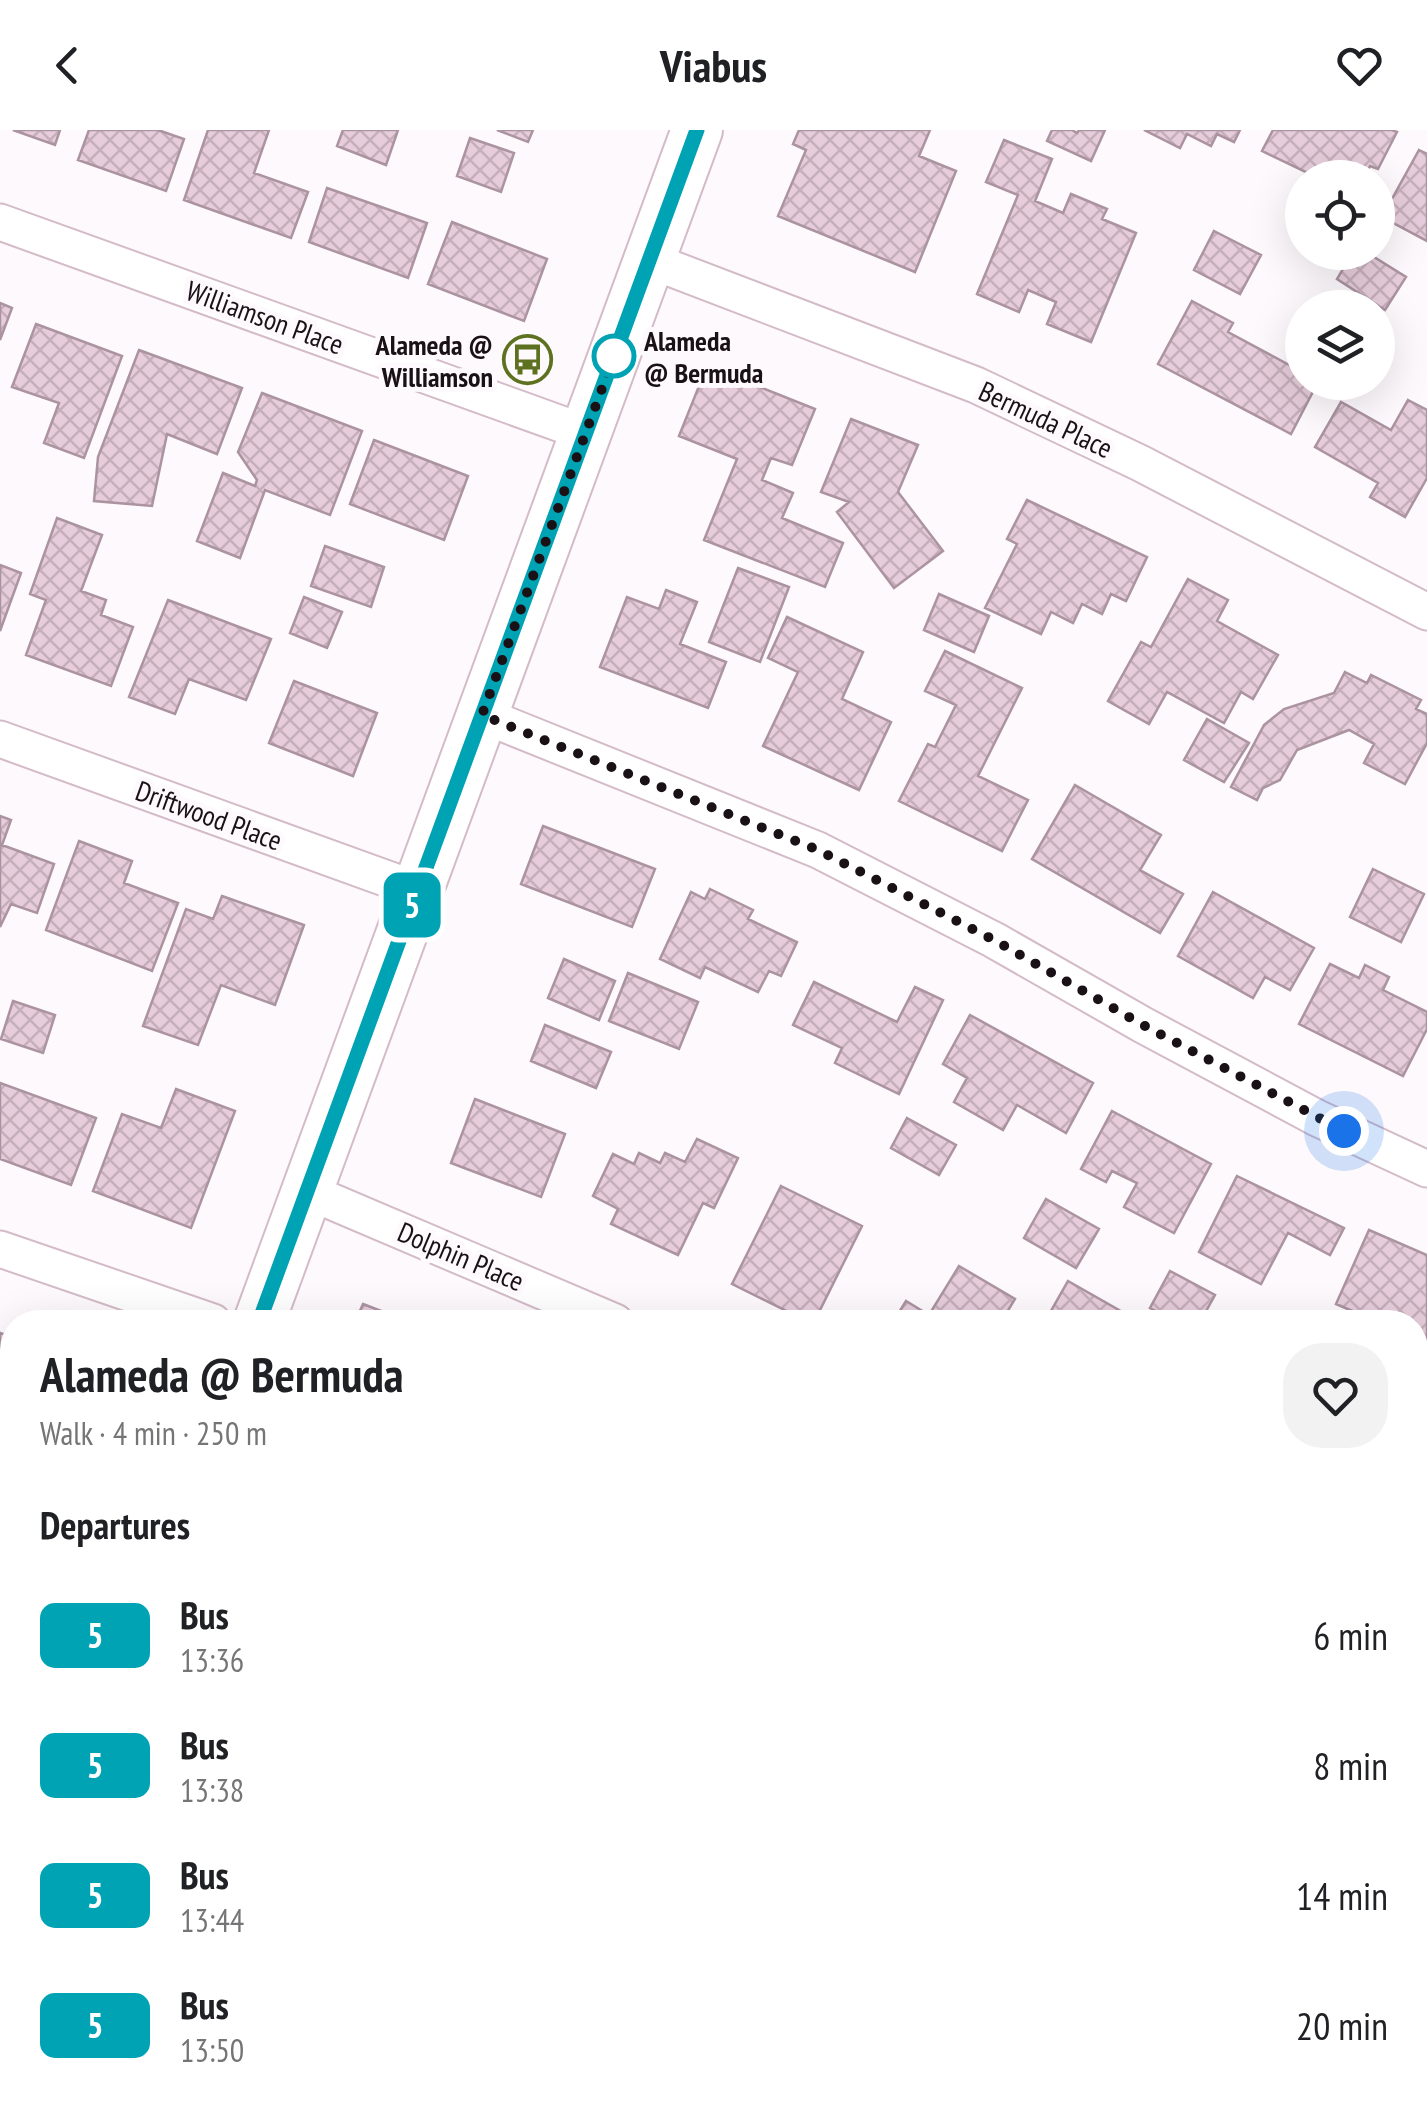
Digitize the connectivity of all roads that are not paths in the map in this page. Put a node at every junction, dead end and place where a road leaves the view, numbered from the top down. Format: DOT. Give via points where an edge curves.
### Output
graph roads {
  1 [pos="697,130"];
  2 [pos="0,222"];
  3 [pos="649,260"];
  4 [pos="586,433"];
  5 [pos="1427,612"];
  6 [pos="482,715"];
  7 [pos="0,739"];
  8 [pos="418,890"];
  9 [pos="1427,1169"];
  10 [pos="307,1191"];
  11 [pos="0,1249"];
  12 [pos="178,1310"];
  13 [pos="263,1310"];
  14 [pos="587,1310"];
  1 -- 3 [label="main road"];
  2 -- 4 [label="street, Williamson Place"];
  3 -- 4 [label="main road"];
  3 -- 5 [label="street, Bermuda Place" via="976,384"];
  4 -- 6 [label="main road"];
  6 -- 8 [label="main road"];
  6 -- 9 [label="street" via="818,850 1317,1118"];
  7 -- 8 [label="street, Driftwood Place"];
  8 -- 10 [label="main road"];
  10 -- 13 [label="main road"];
  10 -- 14 [label="street, Dolphin Place"];
  11 -- 12 [label="street"];
}
